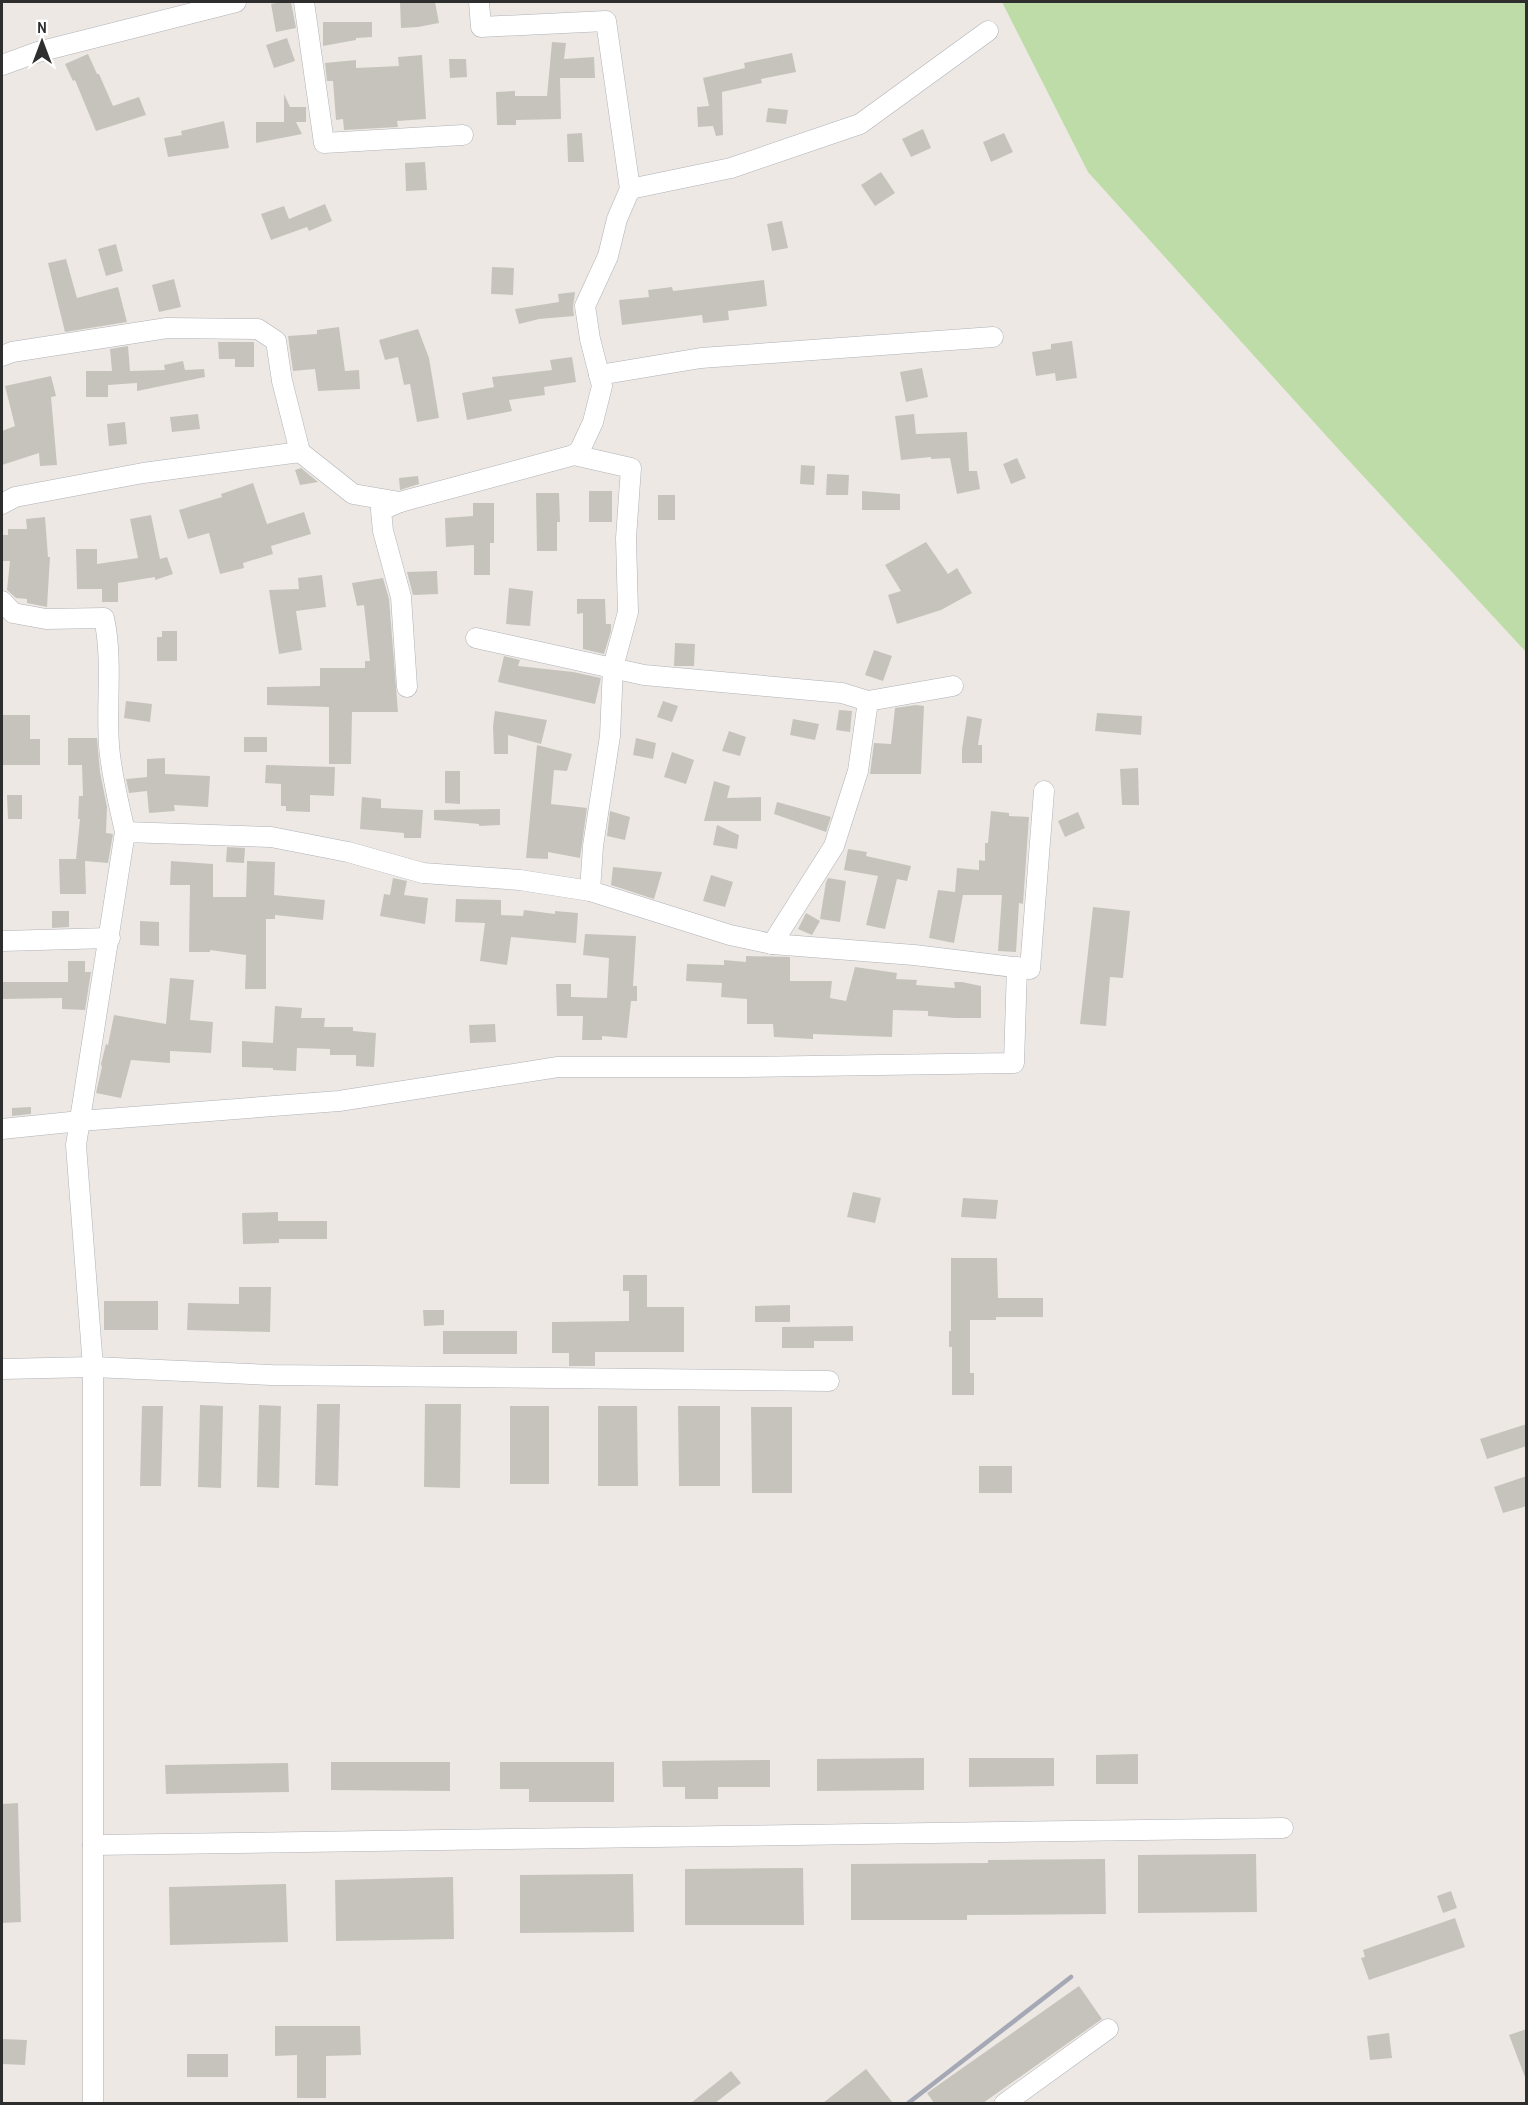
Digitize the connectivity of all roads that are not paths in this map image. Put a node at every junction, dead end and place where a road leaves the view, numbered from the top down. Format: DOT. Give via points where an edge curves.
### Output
graph roads {
  1 [pos="236,2"];
  2 [pos="304,2"];
  3 [pos="479,2"];
  4 [pos="988,31"];
  5 [pos="2,65"];
  6 [pos="463,135"];
  7 [pos="630,189"];
  8 [pos="993,337"];
  9 [pos="2,356"];
  10 [pos="599,375"];
  11 [pos="300,452"];
  12 [pos="574,455"];
  13 [pos="400,502"];
  14 [pos="2,504"];
  15 [pos="2,602"];
  16 [pos="476,638"];
  17 [pos="612,667"];
  18 [pos="953,686"];
  19 [pos="407,687"];
  20 [pos="868,701"];
  21 [pos="1044,791"];
  22 [pos="124,832"];
  23 [pos="590,891"];
  24 [pos="110,938"];
  25 [pos="2,941"];
  26 [pos="772,944"];
  27 [pos="1017,967"];
  28 [pos="80,1120"];
  29 [pos="2,1129"];
  30 [pos="93,1367"];
  31 [pos="2,1369"];
  32 [pos="829,1381"];
  33 [pos="1283,1828"];
  34 [pos="93,1845"];
  35 [pos="1108,2029"];
  36 [pos="93,2103"];
  37 [pos="1004,2103"];
  1 -- 5 [label="street" via="38,52"];
  2 -- 6 [label="street" via="324,143"];
  3 -- 7 [label="street" via="482,27 606,21"];
  4 -- 7 [label="street" via="860,124 731,168"];
  7 -- 10 [label="street" via="617,219 609,256 585,306"];
  8 -- 10 [label="street" via="701,358"];
  9 -- 11 [label="street" via="167,328 258,330 276,341"];
  10 -- 12 [label="street" via="602,386 593,422"];
  11 -- 13 [label="street" via="353,494"];
  11 -- 14 [label="street" via="143,473 15,497"];
  12 -- 13 [label="street"];
  12 -- 17 [label="street" via="632,468 626,538 628,612"];
  13 -- 19 [label="street" via="381,510 401,597"];
  15 -- 22 [label="street" via="13,613 46,619 104,618 109,745"];
  16 -- 17 [label="street"];
  17 -- 20 [label="street" via="644,675 842,693"];
  17 -- 23 [label="street" via="610,736"];
  18 -- 20 [label="street"];
  20 -- 26 [label="street" via="858,771 834,846"];
  21 -- 27 [label="street" via="1030,969"];
  22 -- 23 [label="street" via="271,837 348,852 423,873 520,880"];
  22 -- 24 [label="street"];
  23 -- 26 [label="street" via="730,935"];
  24 -- 25 [label="street"];
  24 -- 28 [label="street"];
  26 -- 27 [label="street"];
  27 -- 28 [label="street" via="1014,1063 558,1067 339,1101"];
  28 -- 29 [label="street"];
  28 -- 30 [label="street" via="76,1145"];
  30 -- 31 [label="street"];
  30 -- 32 [label="street" via="271,1375"];
  30 -- 34 [label="street"];
  33 -- 34 [label="street"];
  34 -- 36 [label="street"];
  35 -- 37 [label="street"];
}
